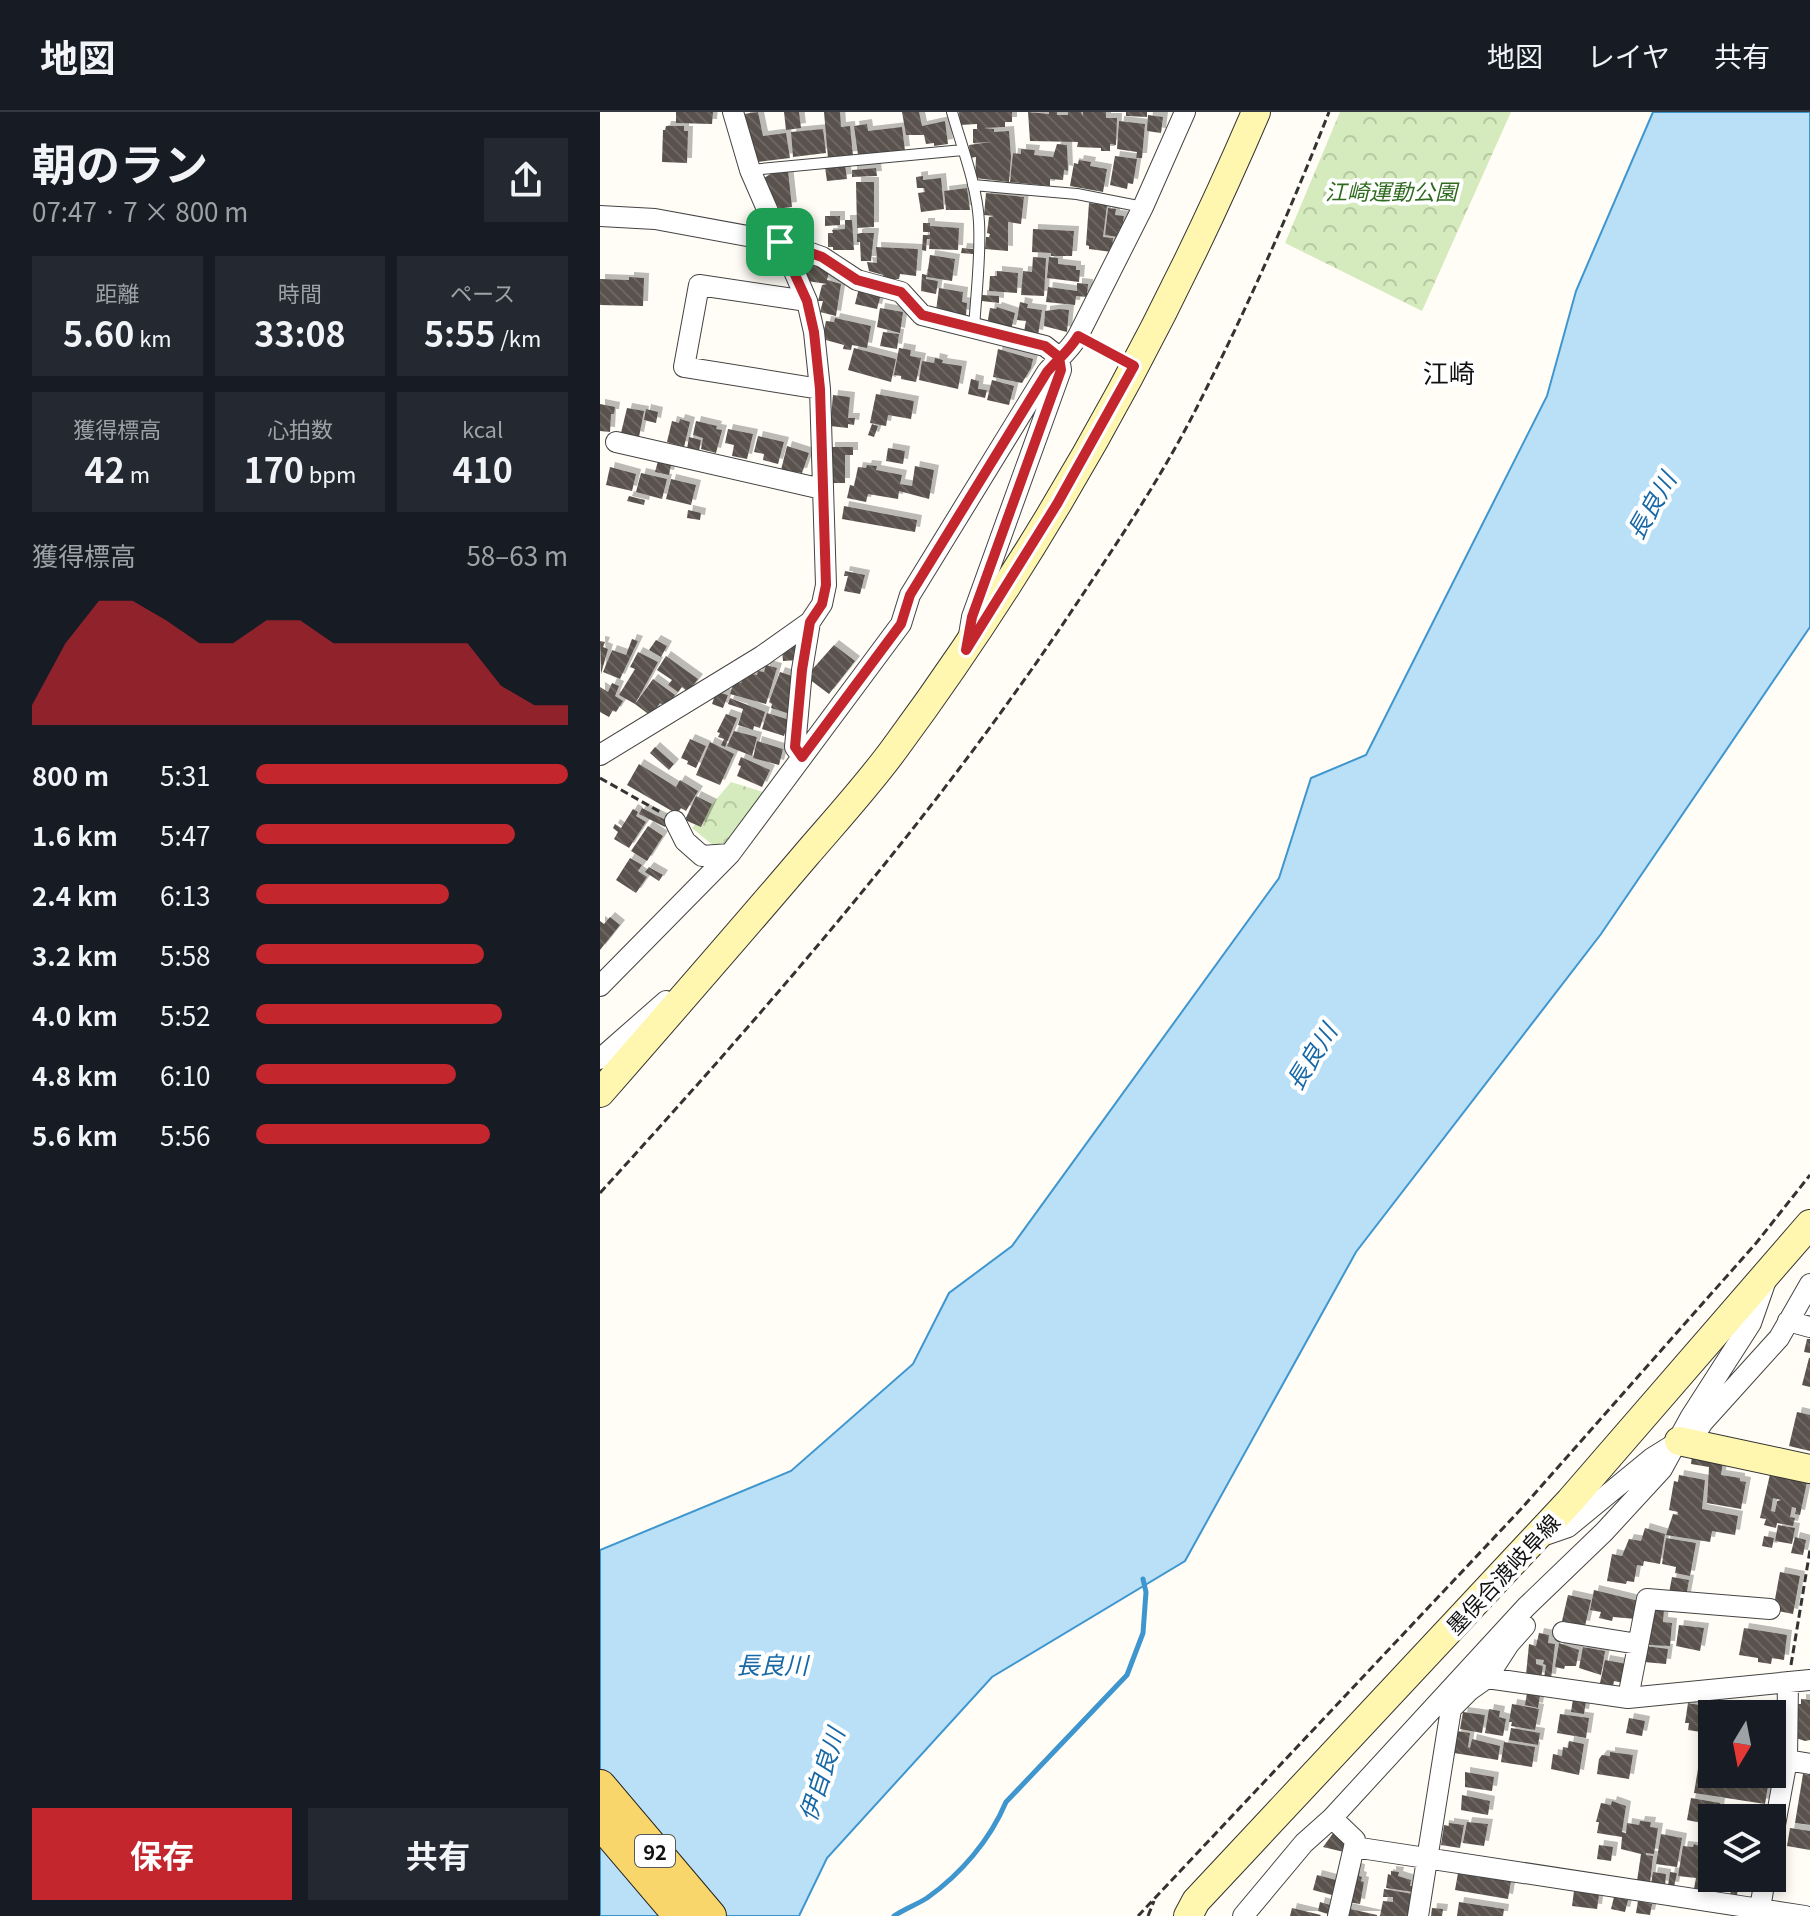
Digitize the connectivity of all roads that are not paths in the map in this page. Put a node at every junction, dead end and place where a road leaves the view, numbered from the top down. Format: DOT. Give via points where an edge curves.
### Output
graph roads {
  1 [pos="733,112"];
  2 [pos="952,112"];
  3 [pos="1185,112"];
  4 [pos="1256,112"];
  5 [pos="963,150"];
  6 [pos="750,170"];
  7 [pos="973,185"];
  8 [pos="1143,207"];
  9 [pos="600,216"];
  10 [pos="780,242"];
  11 [pos="807,301"];
  12 [pos="974,329"];
  13 [pos="1059,357"];
  14 [pos="820,389"];
  15 [pos="616,442"];
  16 [pos="822,489"];
  17 [pos="810,622"];
  18 [pos="966,650"];
  19 [pos="600,755"];
  20 [pos="802,757"];
  21 [pos="675,821"];
  22 [pos="730,854"];
  23 [pos="726,949"];
  24 [pos="600,986"];
  25 [pos="600,1059"];
  26 [pos="600,1093"];
  27 [pos="1810,1224"];
  28 [pos="1768,1275"];
  29 [pos="1810,1284"];
  30 [pos="1797,1312"];
  31 [pos="1810,1327"];
  32 [pos="1684,1442"];
  33 [pos="1810,1469"];
  34 [pos="1533,1539"];
  35 [pos="1540,1592"];
  36 [pos="1770,1609"];
  37 [pos="1563,1632"];
  38 [pos="1638,1644"];
  39 [pos="1487,1678"];
  40 [pos="1810,1680"];
  41 [pos="1788,1682"];
  42 [pos="1628,1698"];
  43 [pos="1787,1760"];
  44 [pos="1810,1764"];
  45 [pos="600,1786"];
  46 [pos="1779,1804"];
  47 [pos="1332,1818"];
  48 [pos="600,1822"];
  49 [pos="1354,1847"];
  50 [pos="1426,1859"];
  51 [pos="1765,1892"];
  52 [pos="1764,1912"];
  53 [pos="680,1916"];
  54 [pos="710,1916"];
  55 [pos="1188,1916"];
  56 [pos="1243,1916"];
  57 [pos="1338,1916"];
  58 [pos="1418,1916"];
  59 [pos="1805,1916"];
  1 -- 6 [label="street"];
  2 -- 5 [label="lane"];
  3 -- 8 [label="street"];
  4 -- 18 [label="street" via="1134,366"];
  5 -- 6 [label="lane"];
  5 -- 7 [label="lane"];
  6 -- 10 [label="street"];
  7 -- 8 [label="lane" via="1077,194"];
  7 -- 12 [label="lane" via="979,220"];
  8 -- 13 [label="street" via="1078,336"];
  9 -- 10 [label="street" via="655,219"];
  10 -- 11 [label="street"];
  10 -- 12 [label="street" via="822,257 857,280 901,292 922,315"];
  11 -- 14 [label="street"];
  11 -- 14 [label="street" via="699,285 684,367"];
  12 -- 13 [label="street" via="1045,346"];
  13 -- 18 [label="street" via="1061,370 972,617"];
  13 -- 20 [label="street" via="910,595 901,624"];
  14 -- 16 [label="street"];
  15 -- 16 [label="street"];
  16 -- 17 [label="street" via="826,585"];
  17 -- 19 [label="street"];
  17 -- 20 [label="street" via="795,747"];
  18 -- 23 [label="street" via="893,752"];
  20 -- 22 [label="street"];
  21 -- 22 [label="street" via="685,841 702,856"];
  22 -- 24 [label="street"];
  23 -- 25 [label="street"];
  23 -- 26 [label="street"];
  27 -- 28 [label="street, 墨俣合渡岐阜線"];
  28 -- 32 [label="street" via="1751,1323 1690,1418"];
  28 -- 34 [label="street, 墨俣合渡岐阜線"];
  29 -- 30 [label="street"];
  30 -- 31 [label="street"];
  30 -- 32 [label="street"];
  32 -- 33 [label="street"];
  32 -- 34 [label="street" via="1652,1458 1568,1527"];
  32 -- 35 [label="street" via="1624,1511"];
  34 -- 55 [label="street, 墨俣合渡岐阜線" via="1196,1901"];
  35 -- 39 [label="street" via="1531,1620"];
  35 -- 47 [label="street"];
  36 -- 38 [label="street" via="1647,1599"];
  37 -- 38 [label="street"];
  38 -- 42 [label="street"];
  39 -- 42 [label="street"];
  39 -- 50 [label="street" via="1451,1709"];
  40 -- 41 [label="street"];
  41 -- 42 [label="street"];
  41 -- 43 [label="street"];
  43 -- 44 [label="street"];
  43 -- 46 [label="street"];
  45 -- 54 [label="main road, 92"];
  47 -- 49 [label="street" via="1355,1840"];
  47 -- 56 [label="street"];
  48 -- 53 [label="main road, 92"];
  49 -- 50 [label="street"];
  49 -- 57 [label="street"];
  50 -- 52 [label="street"];
  50 -- 58 [label="street"];
  51 -- 52 [label="street"];
  52 -- 59 [label="street"];
}
